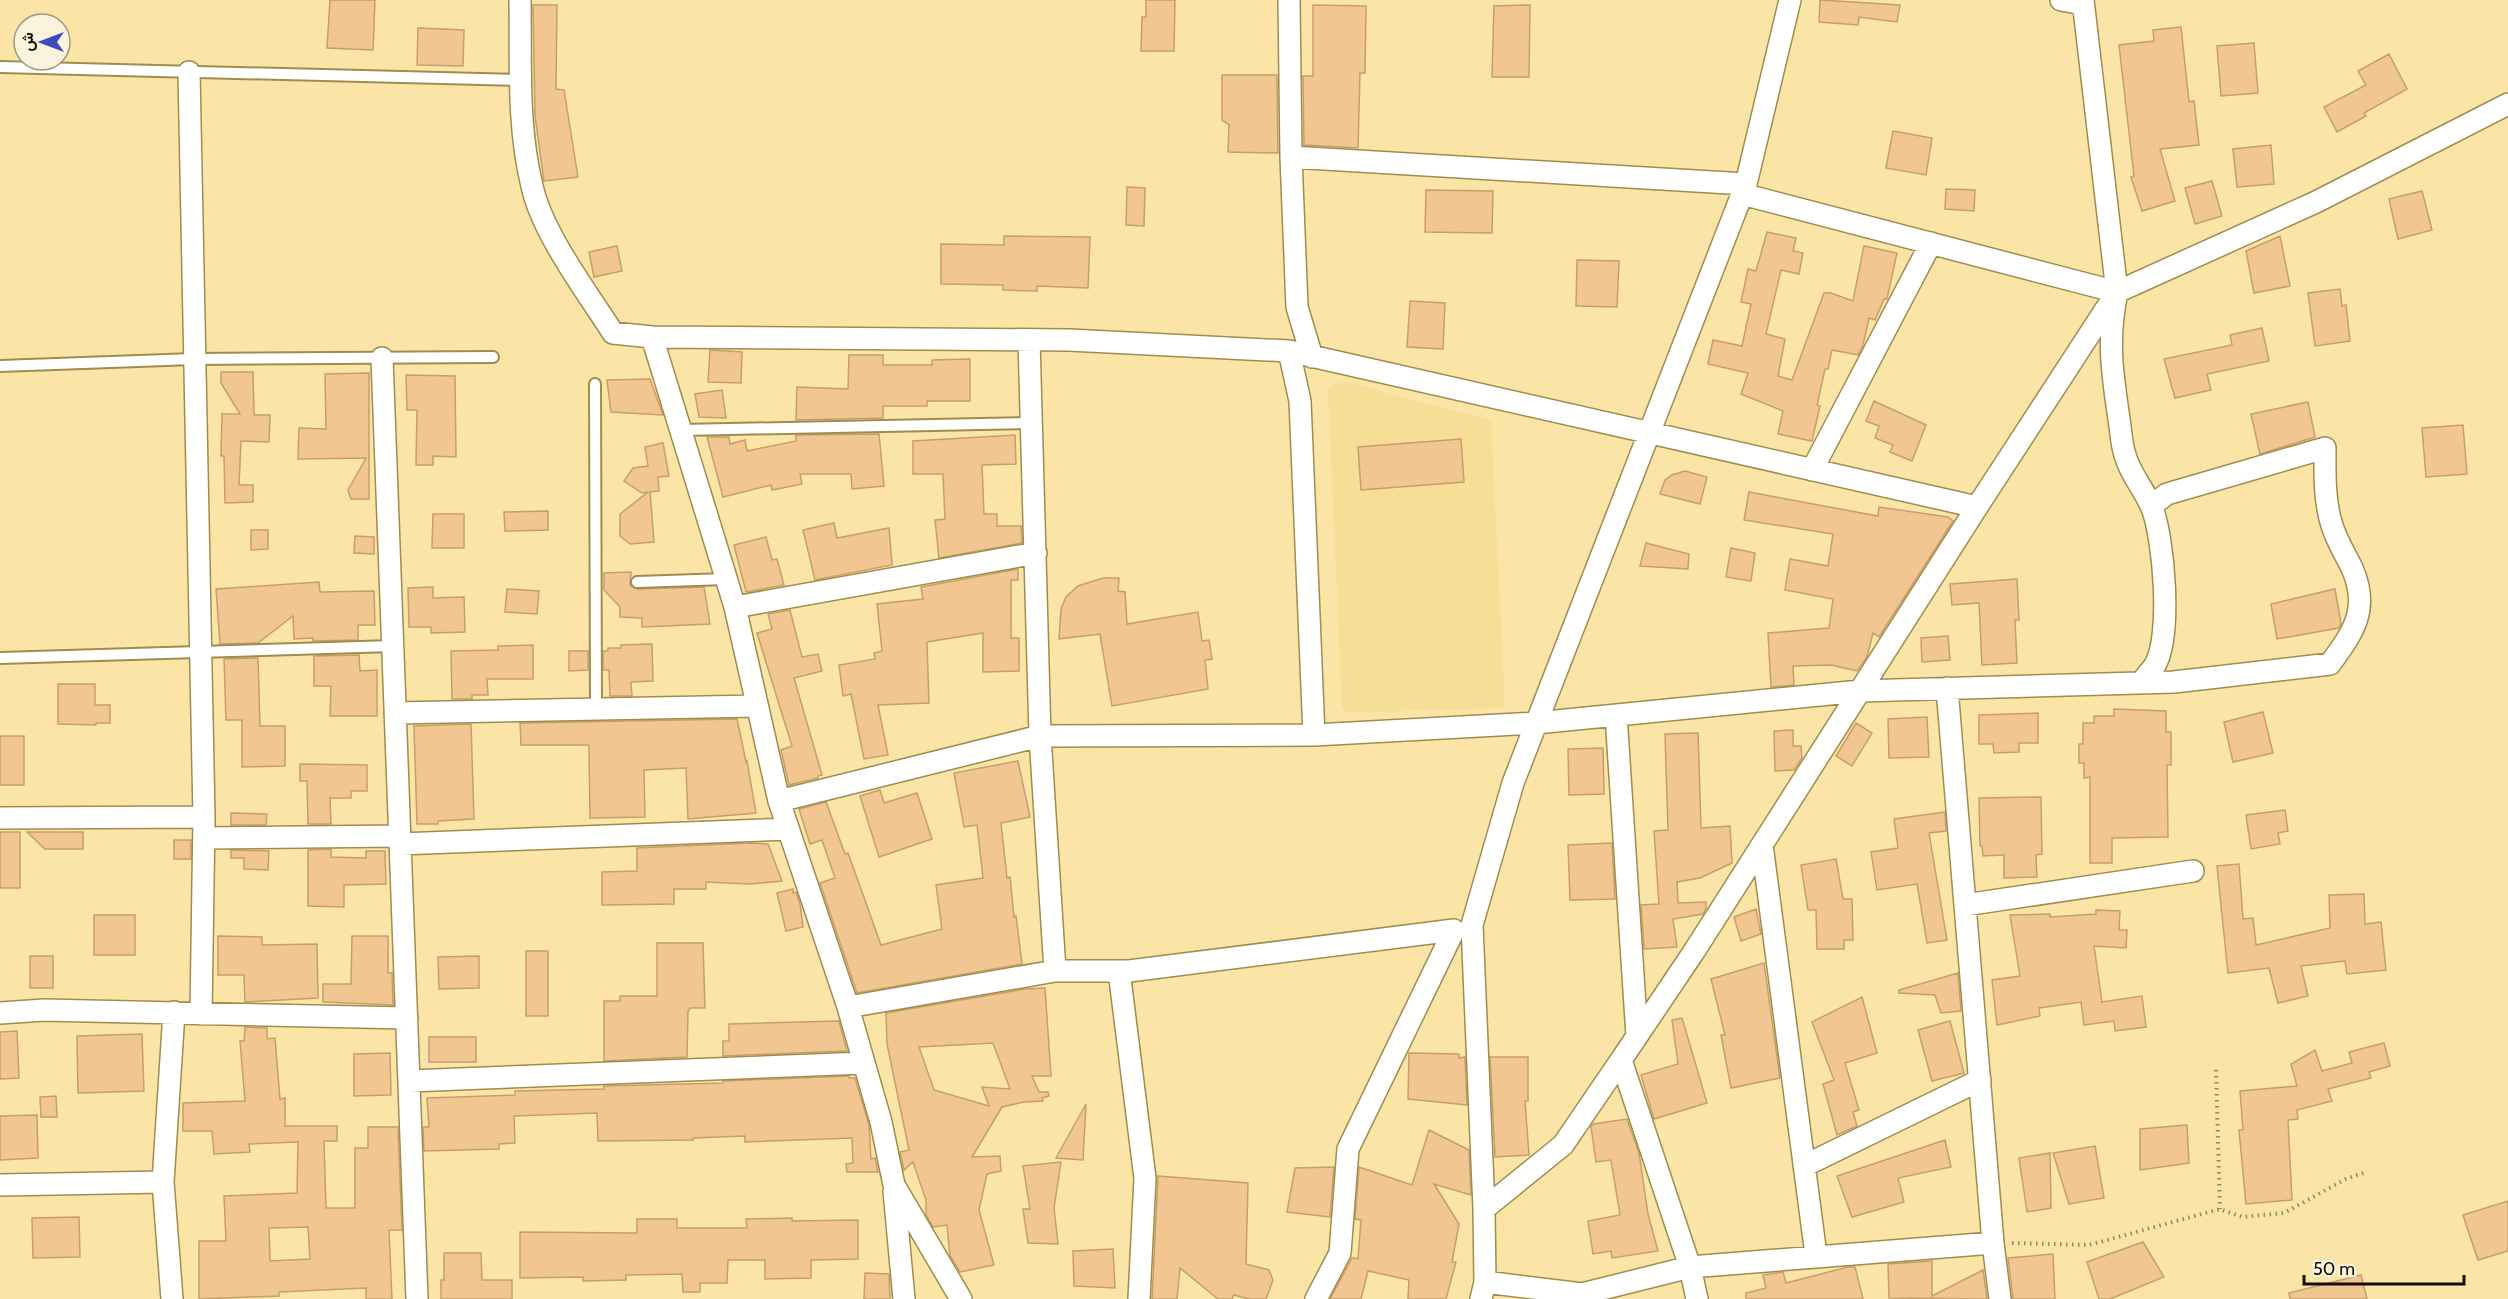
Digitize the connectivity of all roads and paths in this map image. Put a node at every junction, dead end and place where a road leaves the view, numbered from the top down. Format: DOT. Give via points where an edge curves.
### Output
graph roads {
  1 [pos="520,0"];
  2 [pos="1289,0"];
  3 [pos="1790,0"];
  4 [pos="2061,0"];
  5 [pos="2083,2"];
  6 [pos="0,67"];
  7 [pos="189,72"];
  8 [pos="521,80"];
  9 [pos="2508,104"];
  10 [pos="1291,157"];
  11 [pos="1744,189"];
  12 [pos="1931,243"];
  13 [pos="2118,292"];
  14 [pos="652,337"];
  15 [pos="1029,340"];
  16 [pos="1289,351"];
  17 [pos="493,357"];
  18 [pos="1312,357"];
  19 [pos="382,358"];
  20 [pos="194,360"];
  21 [pos="0,366"];
  22 [pos="595,384"];
  23 [pos="1032,423"];
  24 [pos="681,430"];
  25 [pos="1650,433"];
  26 [pos="1812,470"];
  27 [pos="2151,506"];
  28 [pos="1977,507"];
  29 [pos="1036,553"];
  30 [pos="726,579"];
  31 [pos="638,582"];
  32 [pos="735,607"];
  33 [pos="393,646"];
  34 [pos="200,652"];
  35 [pos="0,658"];
  36 [pos="2141,683"];
  37 [pos="1947,688"];
  38 [pos="1860,691"];
  39 [pos="757,706"];
  40 [pos="596,709"];
  41 [pos="395,713"];
  42 [pos="1616,715"];
  43 [pos="1536,723"];
  44 [pos="1314,735"];
  45 [pos="1040,736"];
  46 [pos="779,801"];
  47 [pos="0,818"];
  48 [pos="204,828"];
  49 [pos="788,829"];
  50 [pos="400,840"];
  51 [pos="1762,845"];
  52 [pos="2193,871"];
  53 [pos="1965,905"];
  54 [pos="1463,928"];
  55 [pos="1055,971"];
  56 [pos="1119,971"];
  57 [pos="848,1007"];
  58 [pos="174,1012"];
  59 [pos="0,1013"];
  60 [pos="201,1014"];
  61 [pos="407,1017"];
  62 [pos="1637,1036"];
  63 [pos="1621,1060"];
  64 [pos="864,1063"];
  65 [pos="2216,1070"];
  66 [pos="1980,1080"];
  67 [pos="409,1081"];
  68 [pos="1804,1166"];
  69 [pos="2366,1172"];
  70 [pos="163,1182"];
  71 [pos="0,1185"];
  72 [pos="894,1185"];
  73 [pos="1484,1209"];
  74 [pos="2220,1209"];
  75 [pos="1993,1243"];
  76 [pos="1816,1256"];
  77 [pos="1690,1267"];
  78 [pos="1483,1291"];
  79 [pos="1582,1296"];
  80 [pos="172,1299"];
  81 [pos="417,1299"];
  82 [pos="904,1299"];
  83 [pos="961,1299"];
  84 [pos="1139,1299"];
  85 [pos="1316,1299"];
  86 [pos="1697,1299"];
  87 [pos="2000,1299"];
  1 -- 8 [label="street"];
  2 -- 10 [label="street"];
  3 -- 11 [label="street"];
  4 -- 5 [label="street"];
  5 -- 13 [label="street"];
  6 -- 7 [label="lane"];
  7 -- 8 [label="lane"];
  7 -- 20 [label="street"];
  8 -- 14 [label="street" via="521,117 532,188 553,239 613,333"];
  9 -- 13 [label="street" via="2316,202"];
  10 -- 11 [label="street"];
  10 -- 18 [label="street" via="1297,307"];
  11 -- 12 [label="street"];
  11 -- 25 [label="street"];
  12 -- 13 [label="street"];
  12 -- 26 [label="street"];
  13 -- 27 [label="street" via="2111,342 2121,437 2125,456"];
  13 -- 28 [label="street"];
  14 -- 15 [label="street"];
  14 -- 24 [label="street"];
  15 -- 16 [label="street"];
  15 -- 23 [label="street"];
  16 -- 18 [label="street"];
  16 -- 44 [label="street" via="1300,401"];
  17 -- 19 [label="lane"];
  18 -- 25 [label="street"];
  19 -- 20 [label="lane"];
  19 -- 33 [label="street"];
  20 -- 21 [label="lane"];
  20 -- 34 [label="street"];
  22 -- 40 [label="lane"];
  23 -- 24 [label="lane"];
  23 -- 29 [label="street"];
  24 -- 30 [label="street"];
  25 -- 26 [label="street"];
  25 -- 43 [label="street"];
  26 -- 28 [label="street"];
  27 -- 36 [label="street" via="2158,530 2164,591 2162,642 2156,664"];
  27 -- 36 [label="street" via="2167,494 2325,448 2330,519 2353,570 2361,610 2355,629 2330,664"];
  28 -- 38 [label="street"];
  29 -- 32 [label="street"];
  29 -- 45 [label="street"];
  30 -- 31 [label="lane"];
  30 -- 32 [label="street"];
  32 -- 39 [label="street"];
  33 -- 34 [label="lane"];
  33 -- 41 [label="street"];
  34 -- 35 [label="lane"];
  34 -- 48 [label="street"];
  36 -- 37 [label="street"];
  37 -- 38 [label="street"];
  37 -- 53 [label="street"];
  38 -- 42 [label="street"];
  38 -- 51 [label="street"];
  39 -- 40 [label="street"];
  39 -- 46 [label="street"];
  40 -- 41 [label="street"];
  41 -- 50 [label="street"];
  42 -- 43 [label="street"];
  42 -- 62 [label="street"];
  43 -- 44 [label="street"];
  43 -- 54 [label="street"];
  44 -- 45 [label="street"];
  45 -- 46 [label="street"];
  45 -- 55 [label="street"];
  46 -- 49 [label="street"];
  47 -- 48 [label="street"];
  48 -- 50 [label="street"];
  48 -- 60 [label="street"];
  49 -- 50 [label="street"];
  49 -- 57 [label="street"];
  50 -- 61 [label="street"];
  51 -- 62 [label="street"];
  51 -- 68 [label="street"];
  52 -- 53 [label="street"];
  53 -- 66 [label="street"];
  54 -- 56 [label="street"];
  54 -- 73 [label="street"];
  54 -- 85 [label="street" via="1348,1149 1340,1253"];
  55 -- 56 [label="street"];
  55 -- 57 [label="street"];
  56 -- 84 [label="street" via="1145,1178"];
  57 -- 64 [label="street"];
  58 -- 59 [label="street"];
  58 -- 60 [label="street"];
  58 -- 70 [label="street"];
  60 -- 61 [label="street"];
  61 -- 67 [label="street"];
  62 -- 63 [label="street"];
  63 -- 73 [label="street" via="1563,1145"];
  63 -- 77 [label="street"];
  64 -- 67 [label="street"];
  64 -- 72 [label="street"];
  65 -- 74 [label="path"];
  66 -- 68 [label="street"];
  66 -- 75 [label="street"];
  67 -- 81 [label="street"];
  68 -- 76 [label="street"];
  69 -- 74 [label="path" via="2284,1213 2242,1217"];
  70 -- 71 [label="street"];
  70 -- 80 [label="street"];
  72 -- 82 [label="street"];
  72 -- 83 [label="street"];
  73 -- 78 [label="street"];
  74 -- 75 [label="path" via="2089,1245"];
  75 -- 76 [label="street"];
  75 -- 87 [label="street"];
  76 -- 77 [label="street"];
  77 -- 79 [label="street"];
  77 -- 86 [label="street"];
  78 -- 79 [label="street"];
}
